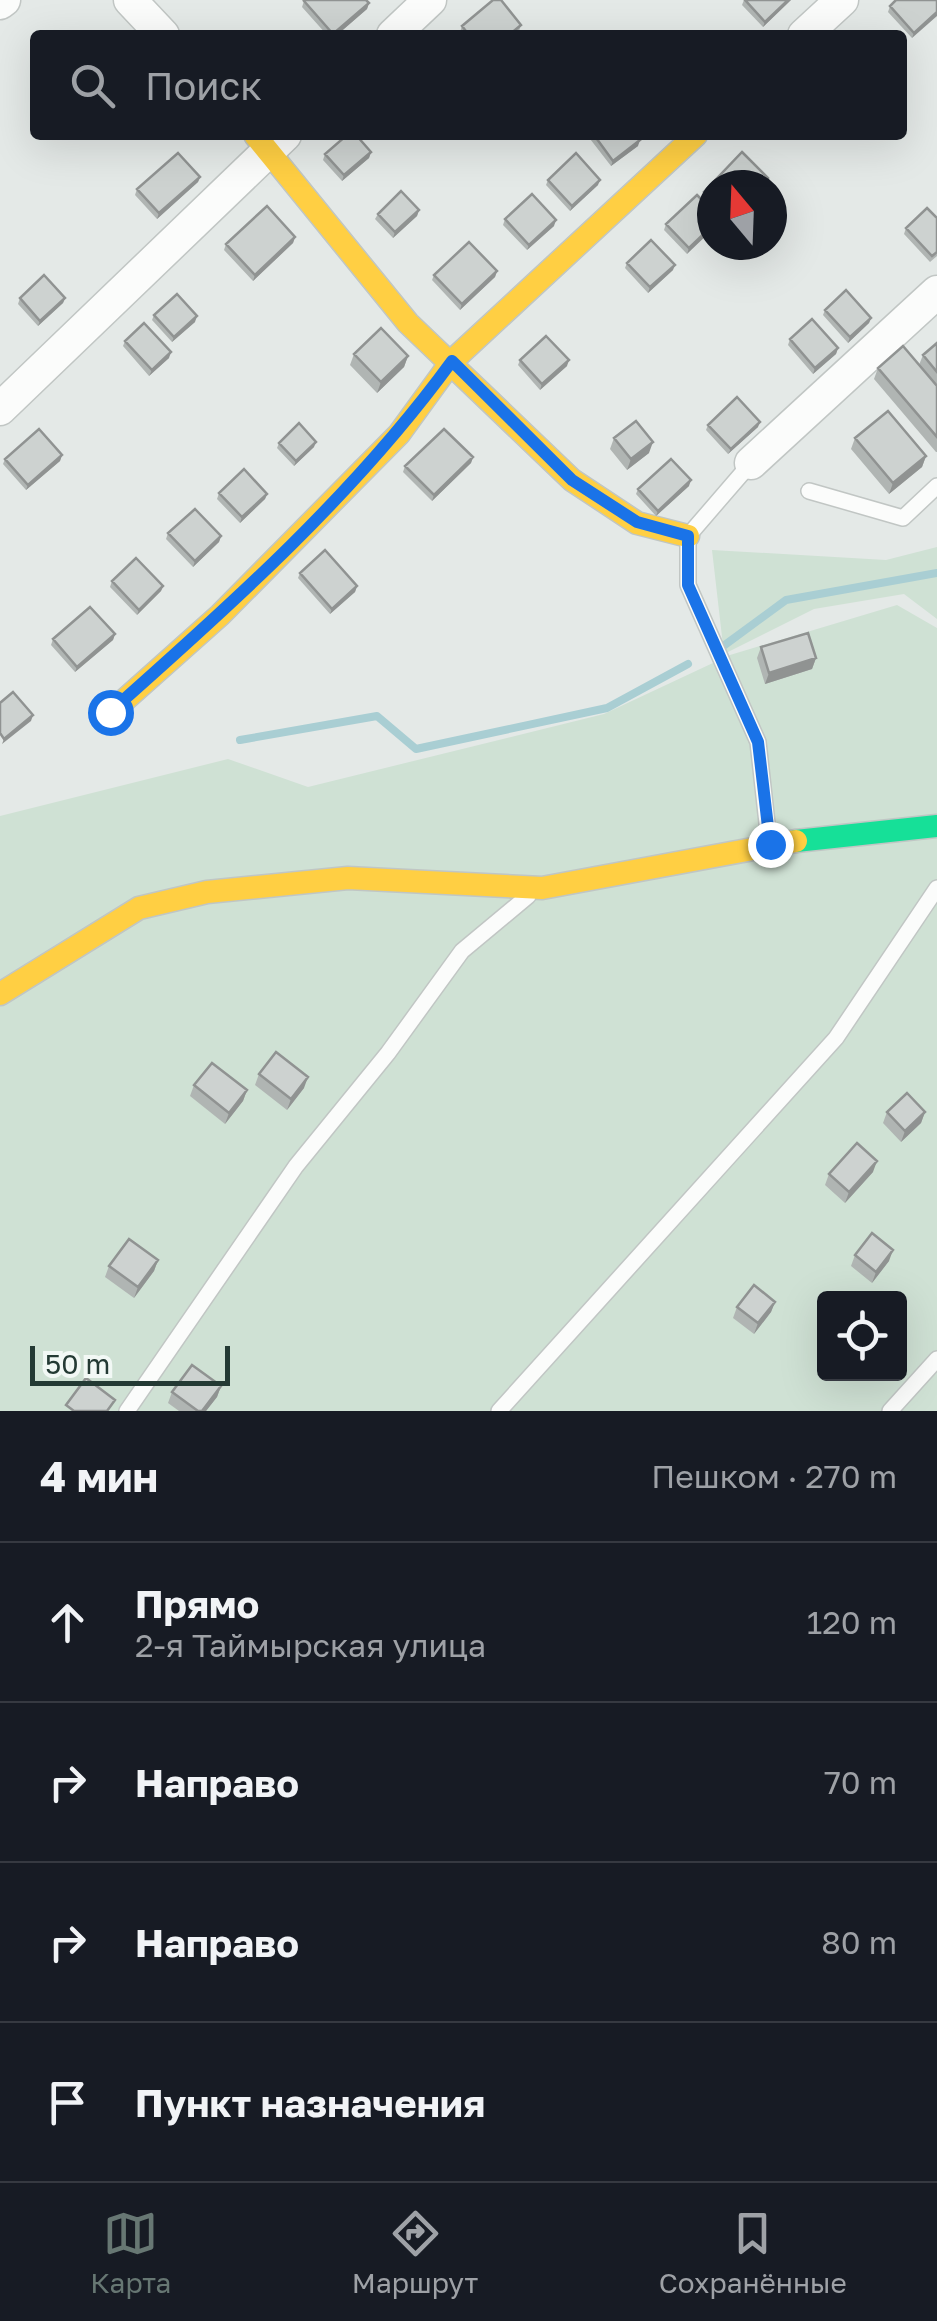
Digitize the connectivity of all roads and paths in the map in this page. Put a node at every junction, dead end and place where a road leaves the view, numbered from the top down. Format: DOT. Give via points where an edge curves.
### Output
graph roads {
  1 [pos="130,0"];
  2 [pos="430,0"];
  3 [pos="842,0"];
  4 [pos="157,30"];
  5 [pos="398,30"];
  6 [pos="809,30"];
  7 [pos="270,140"];
  8 [pos="691,140"];
  9 [pos="937,292"];
  10 [pos="452,361"];
  11 [pos="0,410"];
  12 [pos="751,463"];
  13 [pos="937,486"];
  14 [pos="809,491"];
  15 [pos="688,536"];
  16 [pos="110,712"];
  17 [pos="937,826"];
  18 [pos="770,844"];
  19 [pos="538,888"];
  20 [pos="937,888"];
  21 [pos="0,994"];
  22 [pos="937,1359"];
  23 [pos="127,1411"];
  24 [pos="499,1411"];
  25 [pos="890,1411"];
  1 -- 4 [label="street"];
  2 -- 5 [label="street"];
  3 -- 6 [label="street"];
  7 -- 10 [label="street" via="408,323"];
  7 -- 11 [label="street"];
  8 -- 10 [label="street"];
  9 -- 12 [label="street"];
  10 -- 15 [label="street" via="572,480 637,522"];
  10 -- 16 [label="street" via="399,434 220,614"];
  12 -- 15 [label="lane"];
  13 -- 14 [label="lane" via="903,518"];
  15 -- 18 [label="lane" via="688,585 758,742"];
  17 -- 18 [label="street"];
  18 -- 19 [label="street"];
  19 -- 21 [label="street" via="348,878 208,892 139,908"];
  19 -- 23 [label="lane" via="462,951 296,1166"];
  20 -- 24 [label="lane" via="836,1038"];
  22 -- 25 [label="lane"];
}
